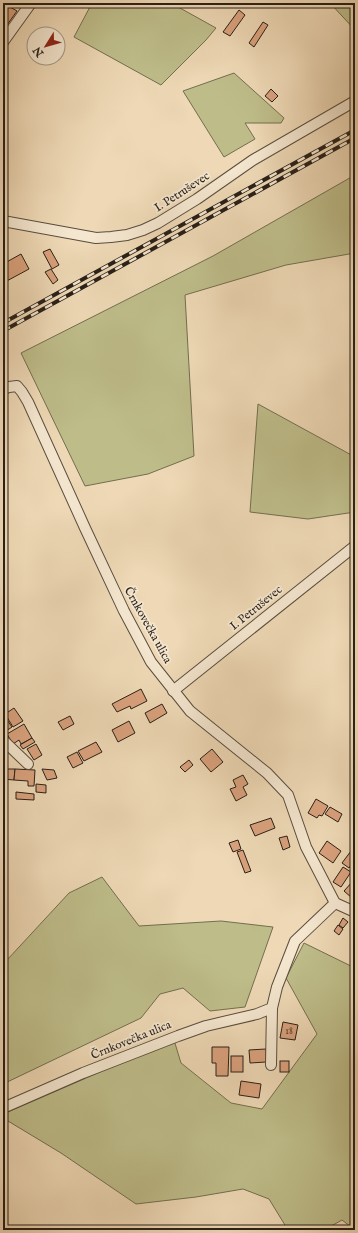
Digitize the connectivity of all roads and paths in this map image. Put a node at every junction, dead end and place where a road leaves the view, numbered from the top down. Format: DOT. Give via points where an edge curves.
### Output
graph roads {
  1 [pos="31,3"];
  2 [pos="3,42"];
  3 [pos="355,101"];
  4 [pos="3,221"];
  5 [pos="3,390"];
  6 [pos="355,546"];
  7 [pos="173,691"];
  8 [pos="3,740"];
  9 [pos="28,764"];
  10 [pos="335,903"];
  11 [pos="355,912"];
  12 [pos="272,1008"];
  13 [pos="271,1065"];
  14 [pos="3,1108"];
  1 -- 2 [label="street"];
  3 -- 4 [label="street, I. Petruševec" via="253,160 197,199 143,230 127,235 96,238"];
  5 -- 7 [label="street, Črnkovečka ulica" via="17,386 28,402 124,611 151,662"];
  6 -- 7 [label="street, I. Petruševec"];
  7 -- 10 [label="street, Črnkovečka ulica" via="190,711 267,773 288,795 306,847"];
  8 -- 9 [label="street"];
  10 -- 11 [label="street"];
  10 -- 12 [label="street" via="295,941 277,987"];
  12 -- 13 [label="street"];
  12 -- 14 [label="street, Črnkovečka ulica" via="178,1036"];
}
